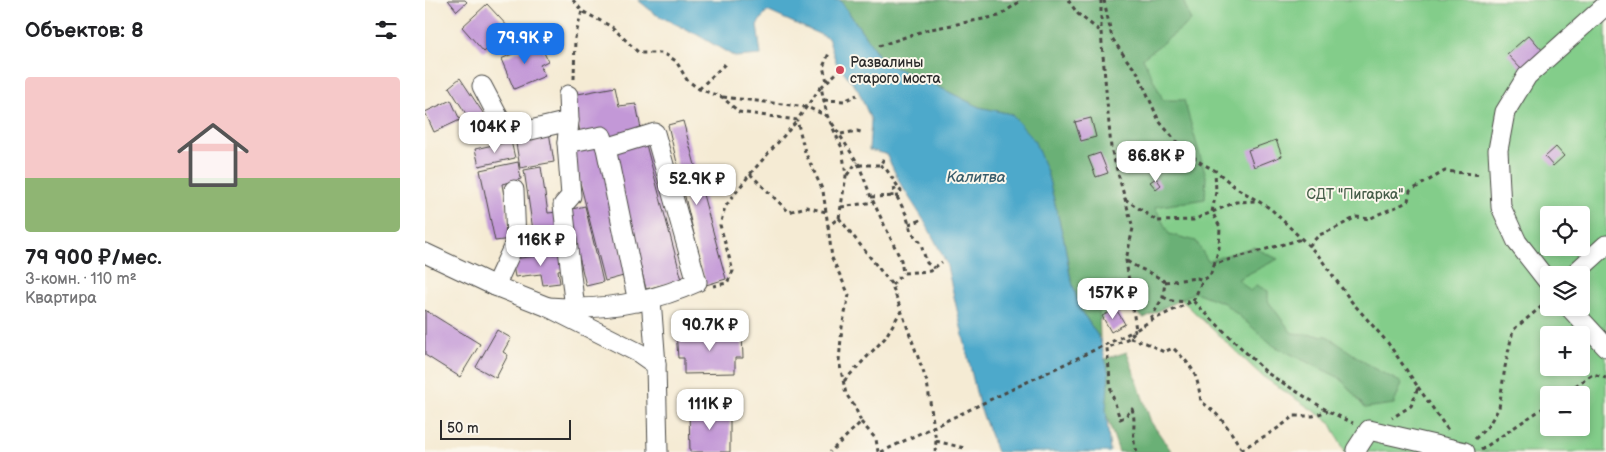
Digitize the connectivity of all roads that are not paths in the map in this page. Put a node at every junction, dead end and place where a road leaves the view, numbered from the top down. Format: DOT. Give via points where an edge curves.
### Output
graph roads {
  1 [pos="1606,5"];
  2 [pos="482,86"];
  3 [pos="568,95"];
  4 [pos="569,121"];
  5 [pos="567,143"];
  6 [pos="606,148"];
  7 [pos="514,190"];
  8 [pos="567,241"];
  9 [pos="1606,245"];
  10 [pos="539,246"];
  11 [pos="425,253"];
  12 [pos="1583,266"];
  13 [pos="1540,271"];
  14 [pos="495,286"];
  15 [pos="645,301"];
  16 [pos="549,307"];
  17 [pos="575,309"];
  18 [pos="1577,316"];
  19 [pos="1606,347"];
  20 [pos="656,365"];
  21 [pos="658,452"];
  22 [pos="1357,452"];
  23 [pos="1464,452"];
  1 -- 13 [label="street" via="1527,76 1505,112 1498,150 1501,207 1517,242"];
  2 -- 4 [label="street" via="502,124 522,132"];
  3 -- 4 [label="street"];
  4 -- 5 [label="street"];
  5 -- 6 [label="street" via="603,136"];
  5 -- 8 [label="street" via="571,196 563,205"];
  6 -- 15 [label="street"];
  6 -- 15 [label="street" via="655,133 697,282"];
  7 -- 14 [label="street" via="516,241"];
  8 -- 10 [label="street"];
  8 -- 17 [label="street"];
  9 -- 12 [label="street"];
  11 -- 14 [label="street"];
  14 -- 16 [label="street"];
  15 -- 17 [label="street"];
  15 -- 20 [label="street"];
  16 -- 17 [label="street"];
  16 -- 20 [label="street"];
  18 -- 19 [label="street"];
  20 -- 21 [label="street"];
  22 -- 23 [label="street" via="1369,430"];
}
